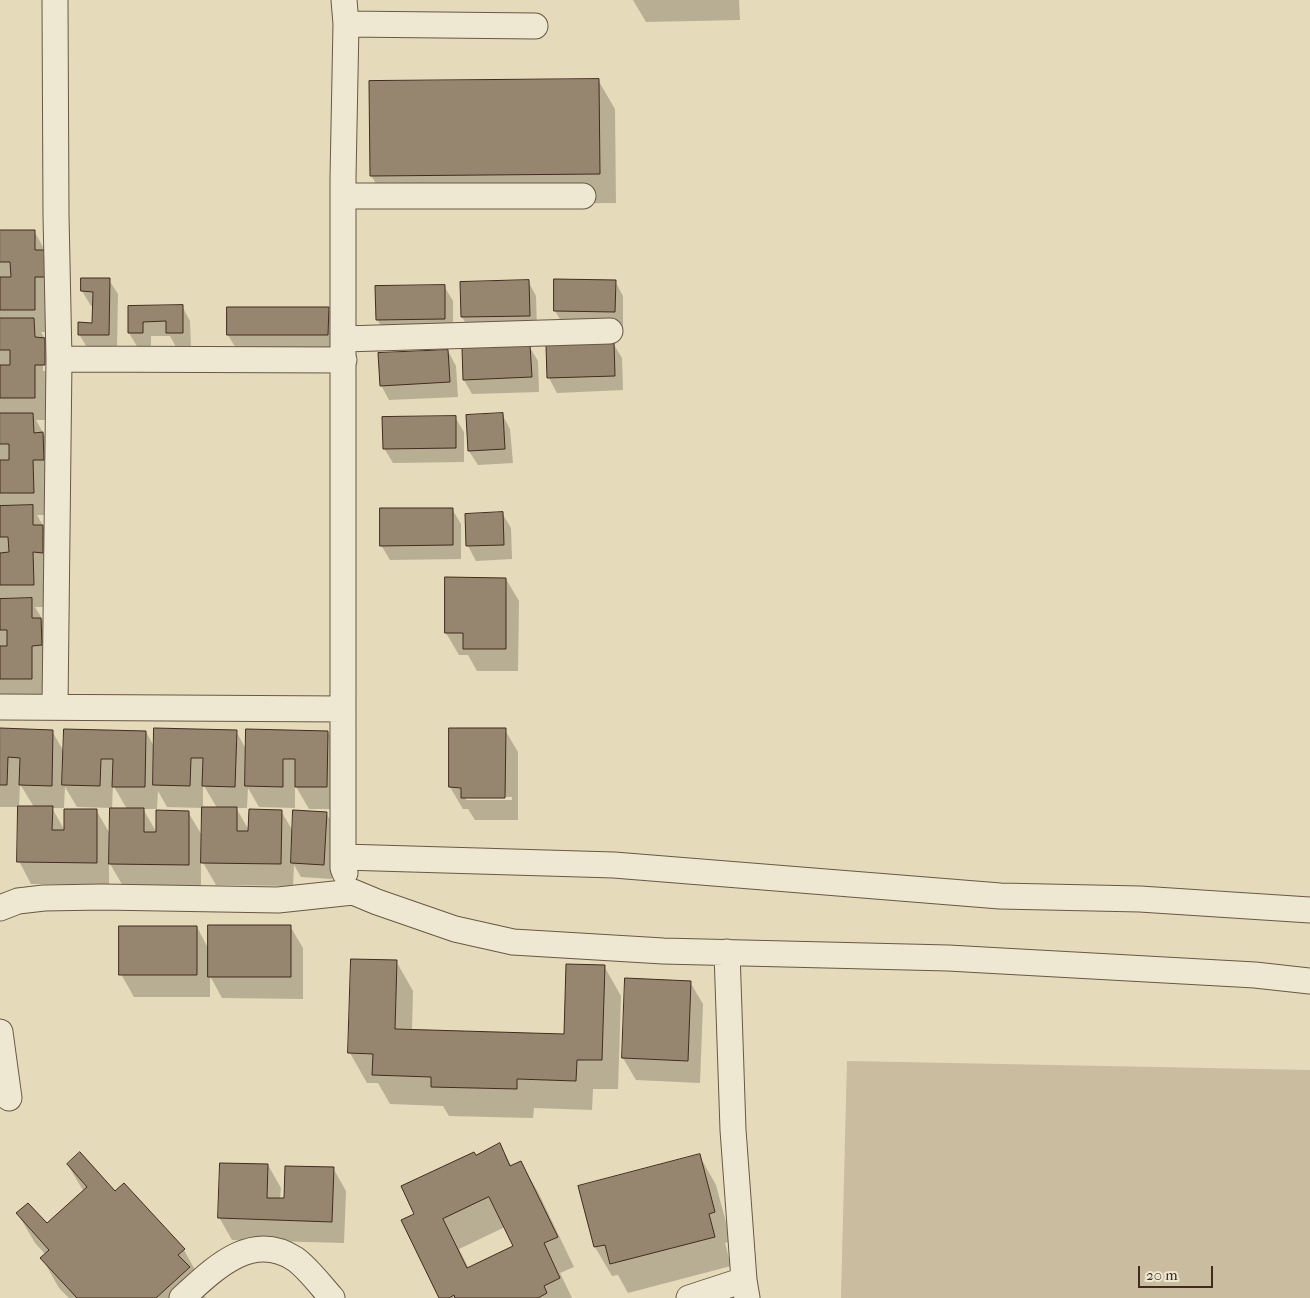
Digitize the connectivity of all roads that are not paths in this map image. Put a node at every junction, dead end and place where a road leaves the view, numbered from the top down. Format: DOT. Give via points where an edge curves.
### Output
graph roads {
  1 [pos="55,0"];
  2 [pos="345,12"];
  3 [pos="535,26"];
  4 [pos="343,196"];
  5 [pos="583,196"];
  6 [pos="610,331"];
  7 [pos="344,350"];
  8 [pos="59,359"];
  9 [pos="0,707"];
  10 [pos="55,707"];
  11 [pos="343,710"];
  12 [pos="343,857"];
  13 [pos="353,892"];
  14 [pos="0,908"];
  15 [pos="1310,910"];
  16 [pos="727,952"];
  17 [pos="1310,981"];
  18 [pos="0,1032"];
  19 [pos="9,1098"];
  20 [pos="745,1289"];
  21 [pos="182,1298"];
  22 [pos="332,1298"];
  23 [pos="689,1298"];
  1 -- 8 [label="street"];
  2 -- 3 [label="street"];
  2 -- 4 [label="street"];
  4 -- 5 [label="street"];
  4 -- 7 [label="street"];
  6 -- 7 [label="street"];
  7 -- 8 [label="street"];
  7 -- 11 [label="street"];
  8 -- 10 [label="street"];
  9 -- 10 [label="street"];
  10 -- 11 [label="street"];
  11 -- 12 [label="street"];
  12 -- 13 [label="street" via="343,868"];
  12 -- 15 [label="street" via="614,865 1000,896 1140,899"];
  13 -- 14 [label="street" via="278,900 44,898 18,901"];
  13 -- 16 [label="street" via="455,929 514,942"];
  16 -- 17 [label="street" via="948,958 1256,975"];
  16 -- 20 [label="street" via="733,1130"];
  18 -- 19 [label="street"];
  20 -- 23 [label="street"];
  21 -- 22 [label="street" via="218,1266 244,1252 263,1249 280,1251 296,1260"];
}
